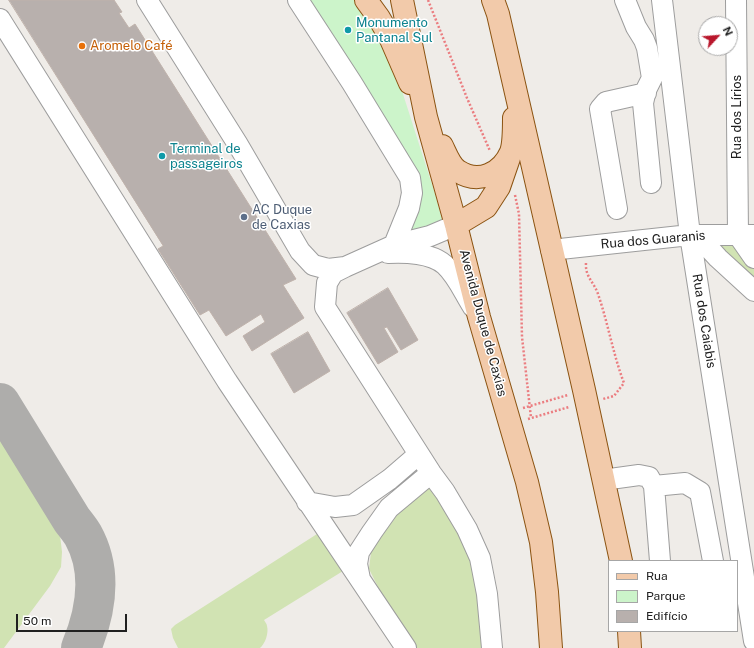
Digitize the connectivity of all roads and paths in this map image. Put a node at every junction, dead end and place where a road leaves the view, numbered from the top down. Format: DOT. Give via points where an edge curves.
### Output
graph roads {
  1 [pos="146,0"];
  2 [pos="164,0"];
  3 [pos="298,0"];
  4 [pos="366,0"];
  5 [pos="402,0"];
  6 [pos="625,0"];
  7 [pos="662,0"];
  8 [pos="736,0"];
  9 [pos="497,5"];
  10 [pos="0,19"];
  11 [pos="159,20"];
  12 [pos="511,74"];
  13 [pos="646,93"];
  14 [pos="426,117"];
  15 [pos="511,152"];
  16 [pos="651,183"];
  17 [pos="617,208"];
  18 [pos="456,225"];
  19 [pos="693,235"];
  20 [pos="746,235"];
  21 [pos="586,246"];
  22 [pos="386,249"];
  23 [pos="551,250"];
  24 [pos="754,258"];
  25 [pos="345,267"];
  26 [pos="754,291"];
  27 [pos="479,317"];
  28 [pos="585,396"];
  29 [pos="509,418"];
  30 [pos="419,454"];
  31 [pos="431,473"];
  32 [pos="603,480"];
  33 [pos="654,486"];
  34 [pos="308,502"];
  35 [pos="353,505"];
  36 [pos="372,532"];
  37 [pos="621,560"];
  38 [pos="660,560"];
  39 [pos="713,560"];
  40 [pos="360,579"];
  41 [pos="629,632"];
  42 [pos="754,641"];
  43 [pos="406,648"];
  44 [pos="492,648"];
  45 [pos="550,648"];
  46 [pos="630,648"];
  1 -- 11 [label="street"];
  2 -- 11 [label="street"];
  3 -- 22 [label="street" via="410,178 412,194 409,208"];
  4 -- 14 [label="main road" via="390,37"];
  5 -- 14 [label="main road, Avenida Duque de Caxias"];
  6 -- 13 [label="street" via="648,48 652,78"];
  7 -- 19 [label="street, Rua dos Caiabis"];
  8 -- 20 [label="street, Rua dos Lírios"];
  9 -- 12 [label="main road"];
  10 -- 34 [label="street" via="226,380"];
  11 -- 25 [label="street" via="237,143 300,251 313,265 328,269"];
  12 -- 15 [label="main road" via="514,127"];
  12 -- 23 [label="main road"];
  13 -- 16 [label="street" via="643,103"];
  13 -- 17 [label="street" via="606,102 600,109"];
  14 -- 15 [label="main road" via="450,162 458,171 469,176 479,178 490,175 501,167"];
  14 -- 18 [label="main road, Avenida Duque de Caxias"];
  15 -- 18 [label="main road" via="499,187 486,207"];
  18 -- 22 [label="street"];
  18 -- 27 [label="main road, Avenida Duque de Caxias"];
  19 -- 20 [label="street, Rua dos Guaranis"];
  19 -- 21 [label="street, Rua dos Guaranis"];
  19 -- 26 [label="street"];
  19 -- 42 [label="street, Rua dos Caiabis"];
  20 -- 24 [label="street"];
  21 -- 23 [label="street, Rua dos Guaranis"];
  21 -- 28 [label="path" via="586,271 598,293 624,383 614,396"];
  22 -- 25 [label="street"];
  22 -- 27 [label="street" via="429,257 444,264 455,277"];
  23 -- 28 [label="main road"];
  25 -- 30 [label="street" via="333,273 327,283 325,307"];
  27 -- 29 [label="main road, Avenida Duque de Caxias"];
  28 -- 29 [label="path"];
  28 -- 29 [label="path"];
  28 -- 32 [label="main road"];
  29 -- 45 [label="main road, Avenida Duque de Caxias" via="541,542"];
  30 -- 31 [label="street"];
  30 -- 35 [label="street" via="390,479"];
  31 -- 36 [label="street" via="389,508"];
  31 -- 44 [label="street" via="467,529 480,558 487,594"];
  32 -- 33 [label="street" via="639,475 649,477"];
  32 -- 37 [label="main road"];
  33 -- 38 [label="street"];
  33 -- 39 [label="street" via="685,483 700,492"];
  34 -- 35 [label="street" via="334,507"];
  34 -- 40 [label="street"];
  35 -- 36 [label="street" via="364,516"];
  36 -- 40 [label="street" via="359,552 357,564"];
  40 -- 43 [label="street"];
  41 -- 46 [label="main road"];
}
